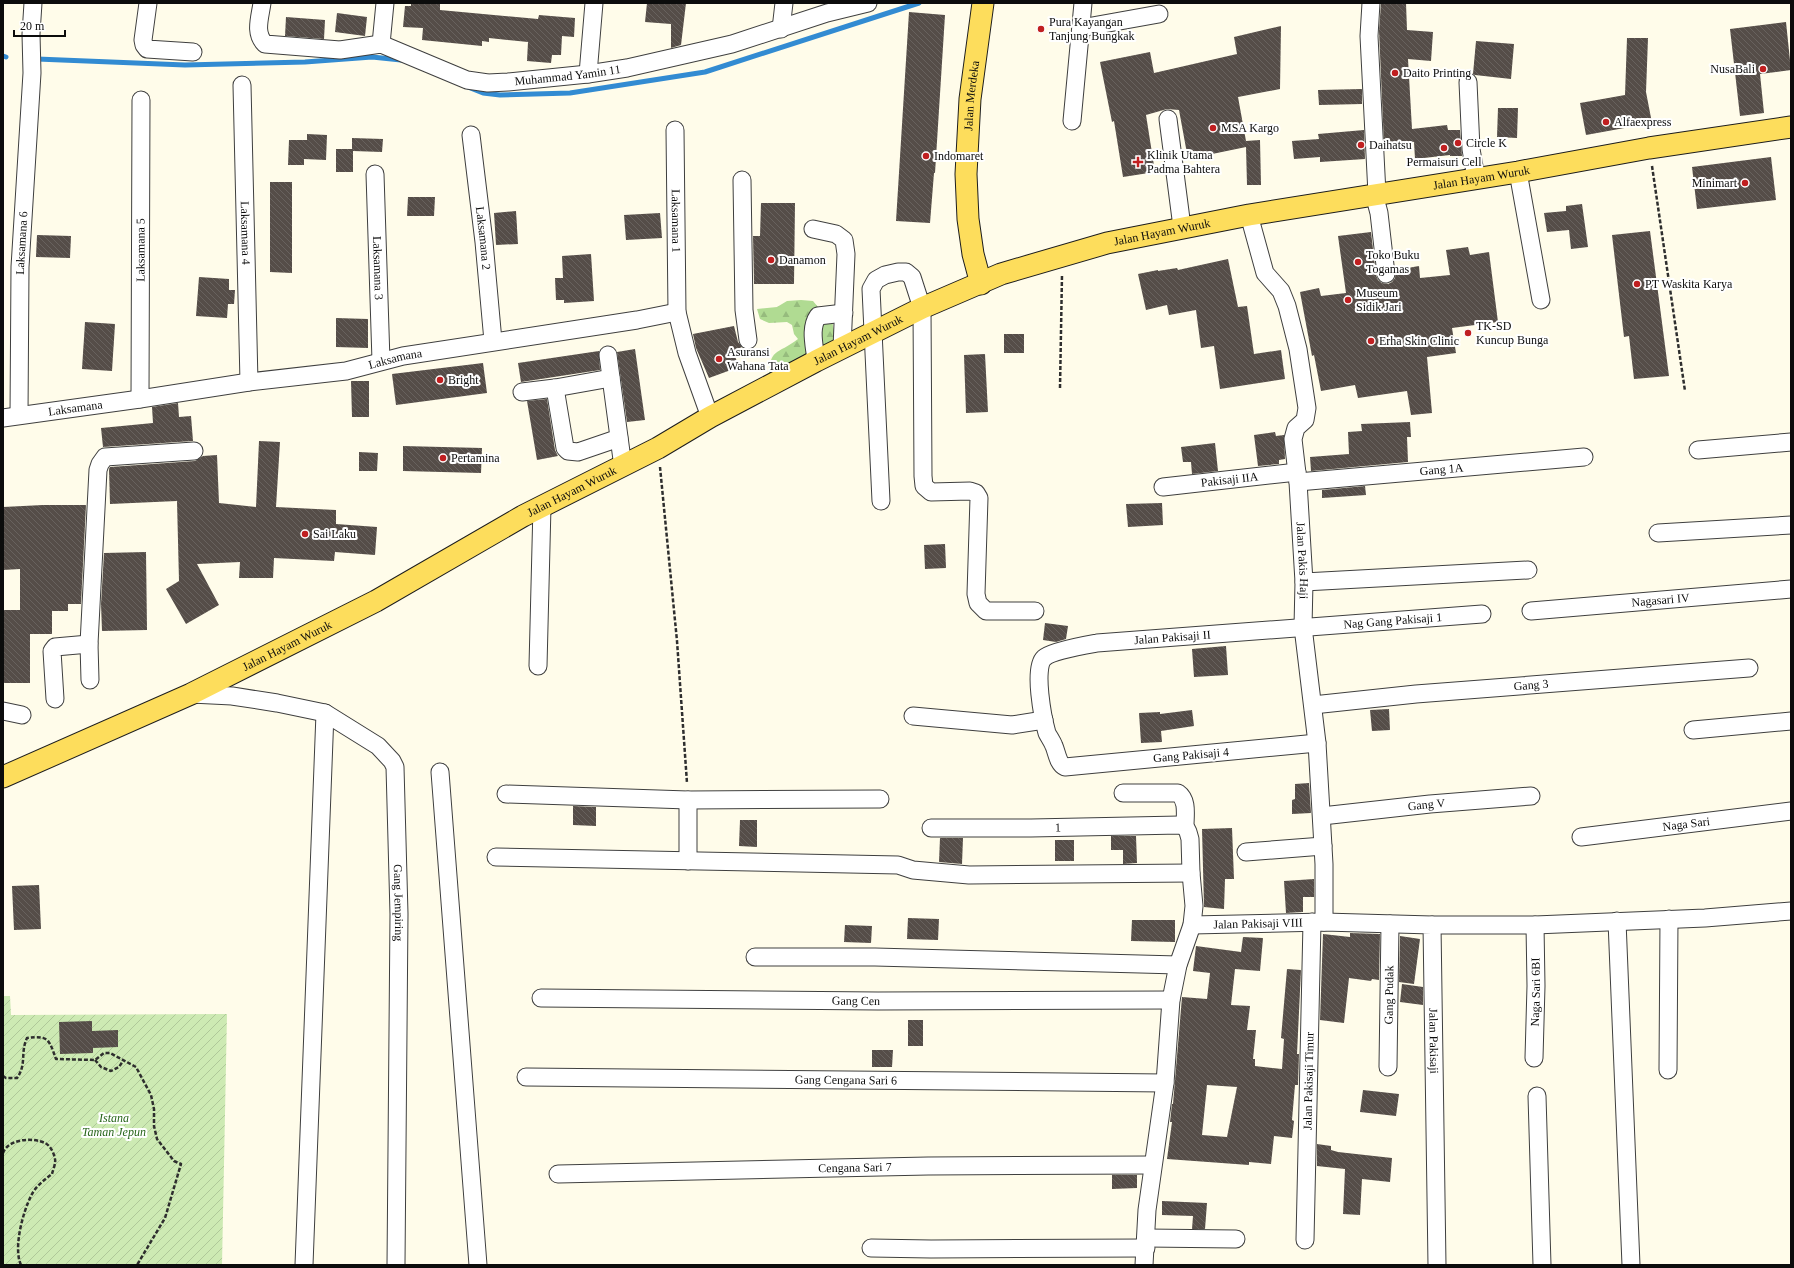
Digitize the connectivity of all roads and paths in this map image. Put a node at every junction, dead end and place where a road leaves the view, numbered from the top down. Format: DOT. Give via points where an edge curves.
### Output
graph roads {
  1 [pos="33,3"];
  2 [pos="148,3"];
  3 [pos="262,3"];
  4 [pos="385,3"];
  5 [pos="594,3"];
  6 [pos="784,3"];
  7 [pos="868,3"];
  8 [pos="983,3"];
  9 [pos="1083,3"];
  10 [pos="1371,3"];
  11 [pos="1159,14"];
  12 [pos="1081,28"];
  13 [pos="781,29"];
  14 [pos="381,44"];
  15 [pos="193,52"];
  16 [pos="588,74"];
  17 [pos="1468,82"];
  18 [pos="242,84"];
  19 [pos="141,100"];
  20 [pos="1168,118"];
  21 [pos="1072,121"];
  22 [pos="1791,127"];
  23 [pos="675,130"];
  24 [pos="471,135"];
  25 [pos="1649,148"];
  26 [pos="1518,172"];
  27 [pos="375,174"];
  28 [pos="1476,178"];
  29 [pos="742,180"];
  30 [pos="1376,194"];
  31 [pos="1248,215"];
  32 [pos="1182,227"];
  33 [pos="813,228"];
  34 [pos="1062,271"];
  35 [pos="1386,274"];
  36 [pos="981,284"];
  37 [pos="1542,300"];
  38 [pos="922,308"];
  39 [pos="677,312"];
  40 [pos="844,312"];
  41 [pos="874,332"];
  42 [pos="748,340"];
  43 [pos="492,342"];
  44 [pos="842,348"];
  45 [pos="608,355"];
  46 [pos="381,361"];
  47 [pos="816,361"];
  48 [pos="611,378"];
  49 [pos="249,382"];
  50 [pos="555,388"];
  51 [pos="1060,388"];
  52 [pos="1685,391"];
  53 [pos="522,392"];
  54 [pos="140,399"];
  55 [pos="11,416"];
  56 [pos="710,417"];
  57 [pos="619,438"];
  58 [pos="1791,442"];
  59 [pos="658,448"];
  60 [pos="1698,450"];
  61 [pos="194,451"];
  62 [pos="1584,457"];
  63 [pos="622,467"];
  64 [pos="1297,477"];
  65 [pos="1163,487"];
  66 [pos="881,501"];
  67 [pos="542,506"];
  68 [pos="1791,525"];
  69 [pos="1658,533"];
  70 [pos="1528,570"];
  71 [pos="1304,582"];
  72 [pos="1791,589"];
  73 [pos="1531,610"];
  74 [pos="1035,611"];
  75 [pos="1482,614"];
  76 [pos="1303,627"];
  77 [pos="89,644"];
  78 [pos="538,666"];
  79 [pos="1749,668"];
  80 [pos="90,680"];
  81 [pos="191,694"];
  82 [pos="55,699"];
  83 [pos="1313,705"];
  84 [pos="3,712"];
  85 [pos="325,713"];
  86 [pos="22,715"];
  87 [pos="913,716"];
  88 [pos="1044,720"];
  89 [pos="1791,721"];
  90 [pos="1693,730"];
  91 [pos="1317,743"];
  92 [pos="440,772"];
  93 [pos="3,776"];
  94 [pos="1123,793"];
  95 [pos="506,794"];
  96 [pos="1531,796"];
  97 [pos="880,799"];
  98 [pos="688,800"];
  99 [pos="1791,811"];
  100 [pos="1322,816"];
  101 [pos="1184,826"];
  102 [pos="931,828"];
  103 [pos="1581,837"];
  104 [pos="1323,846"];
  105 [pos="1246,852"];
  106 [pos="496,857"];
  107 [pos="688,861"];
  108 [pos="1191,873"];
  109 [pos="1791,911"];
  110 [pos="1669,919"];
  111 [pos="1616,921"];
  112 [pos="1318,922"];
  113 [pos="1390,924"];
  114 [pos="1432,925"];
  115 [pos="1192,926"];
  116 [pos="1535,926"];
  117 [pos="755,958"];
  118 [pos="1178,965"];
  119 [pos="541,998"];
  120 [pos="1171,1000"];
  121 [pos="1534,1058"];
  122 [pos="95,1060"];
  123 [pos="123,1061"];
  124 [pos="1388,1067"];
  125 [pos="1668,1070"];
  126 [pos="3,1076"];
  127 [pos="526,1077"];
  128 [pos="1165,1083"];
  129 [pos="1537,1096"];
  130 [pos="3,1153"];
  131 [pos="1152,1165"];
  132 [pos="558,1174"];
  133 [pos="1236,1239"];
  134 [pos="1305,1240"];
  135 [pos="1146,1243"];
  136 [pos="871,1248"];
  137 [pos="21,1265"];
  138 [pos="137,1265"];
  139 [pos="304,1265"];
  140 [pos="396,1265"];
  141 [pos="478,1265"];
  142 [pos="1144,1265"];
  143 [pos="1437,1265"];
  144 [pos="1542,1265"];
  145 [pos="1631,1265"];
  1 -- 55 [label="street, Laksamana 6" via="32,73"];
  2 -- 15 [label="street" via="143,40 147,50"];
  3 -- 14 [label="street" via="258,29 259,38 265,44 340,50"];
  4 -- 14 [label="street"];
  5 -- 16 [label="street"];
  6 -- 13 [label="street"];
  7 -- 13 [label="street, Muhammad Yamin 11" via="827,13"];
  8 -- 36 [label="main road, Jalan Merdeka" via="970,99 966,174 968,220"];
  9 -- 12 [label="street"];
  10 -- 30 [label="street" via="1369,36"];
  11 -- 12 [label="street"];
  12 -- 21 [label="street"];
  13 -- 16 [label="street, Muhammad Yamin 11" via="732,44 627,68"];
  14 -- 16 [label="street, Muhammad Yamin 11" via="467,80 488,83"];
  17 -- 28 [label="street" via="1471,149"];
  18 -- 49 [label="street, Laksamana 4"];
  19 -- 54 [label="street, Laksamana 5"];
  20 -- 32 [label="street"];
  22 -- 25 [label="main road, Jalan Hayam Wuruk"];
  23 -- 39 [label="street, Laksamana 1"];
  24 -- 43 [label="street, Laksamana 2" via="484,242"];
  25 -- 26 [label="main road, Jalan Hayam Wuruk"];
  25 -- 52 [label="path"];
  26 -- 28 [label="main road, Jalan Hayam Wuruk"];
  26 -- 37 [label="street"];
  27 -- 46 [label="street, Laksamana 3"];
  28 -- 30 [label="main road, Jalan Hayam Wuruk"];
  29 -- 42 [label="street" via="744,310"];
  30 -- 31 [label="main road, Jalan Hayam Wuruk"];
  30 -- 35 [label="street"];
  31 -- 32 [label="main road, Jalan Hayam Wuruk"];
  31 -- 64 [label="street, Jalan Pakis Haji" via="1265,273 1281,292 1287,306 1298,349 1307,414 1294,434"];
  32 -- 36 [label="main road, Jalan Hayam Wuruk" via="1063,255 1001,274"];
  33 -- 40 [label="street" via="836,234 844,240"];
  34 -- 51 [label="path"];
  36 -- 38 [label="main road, Jalan Hayam Wuruk"];
  38 -- 41 [label="main road, Jalan Hayam Wuruk"];
  38 -- 41 [label="street" via="912,277 906,272 885,275 876,280 871,289"];
  38 -- 74 [label="street" via="924,486 930,492 970,490 979,498 976,594 978,603 986,611"];
  39 -- 43 [label="street, Laksamana"];
  39 -- 56 [label="street" via="687,354"];
  40 -- 44 [label="street"];
  40 -- 47 [label="street" via="818,316 814,321"];
  41 -- 44 [label="main road, Jalan Hayam Wuruk"];
  41 -- 66 [label="street"];
  43 -- 46 [label="street, Laksamana"];
  44 -- 47 [label="main road, Jalan Hayam Wuruk"];
  45 -- 48 [label="street"];
  46 -- 49 [label="street, Laksamana" via="346,371"];
  47 -- 56 [label="main road, Jalan Hayam Wuruk"];
  48 -- 50 [label="street"];
  48 -- 57 [label="street"];
  49 -- 54 [label="street, Laksamana"];
  50 -- 53 [label="street"];
  50 -- 57 [label="street" via="565,448 568,451 578,452"];
  54 -- 55 [label="street, Laksamana"];
  56 -- 59 [label="main road, Jalan Hayam Wuruk"];
  57 -- 63 [label="street"];
  58 -- 60 [label="street"];
  59 -- 63 [label="main road, Jalan Hayam Wuruk"];
  59 -- 98 [label="path" via="677,641"];
  61 -- 77 [label="street" via="105,457 100,464"];
  62 -- 64 [label="street, Gang 1A"];
  63 -- 67 [label="main road, Jalan Hayam Wuruk"];
  64 -- 65 [label="street, Pakisaji IIA"];
  64 -- 71 [label="street, Jalan Pakis Haji"];
  67 -- 78 [label="street"];
  67 -- 81 [label="main road, Jalan Hayam Wuruk" via="376,601"];
  68 -- 69 [label="street"];
  70 -- 71 [label="street"];
  71 -- 76 [label="street, Jalan Pakis Haji"];
  72 -- 73 [label="street, Nagasari IV"];
  75 -- 76 [label="street, Nag Gang Pakisaji 1"];
  76 -- 83 [label="street, Jalan Pakis Haji"];
  76 -- 88 [label="street, Jalan Pakisaji II" via="1096,643 1044,658 1038,676"];
  77 -- 80 [label="street"];
  77 -- 82 [label="street" via="55,647 52,651"];
  79 -- 83 [label="street, Gang 3" via="1416,694"];
  81 -- 85 [label="street, Gang Jempiring" via="277,703"];
  81 -- 93 [label="main road, Jalan Hayam Wuruk"];
  83 -- 91 [label="street, Jalan Pakis Haji"];
  84 -- 86 [label="street"];
  85 -- 139 [label="street"];
  85 -- 140 [label="street, Gang Jempiring" via="378,746 395,767 399,914"];
  87 -- 88 [label="street" via="1012,725"];
  88 -- 91 [label="street, Gang Pakisaji 4" via="1048,734 1065,767"];
  89 -- 90 [label="street"];
  91 -- 100 [label="street, Jalan Pakis Haji"];
  92 -- 141 [label="street"];
  94 -- 101 [label="street" via="1178,792 1183,796 1186,809"];
  95 -- 98 [label="street"];
  96 -- 100 [label="street, Gang V"];
  97 -- 98 [label="street"];
  98 -- 107 [label="street"];
  99 -- 103 [label="street, Naga Sari"];
  100 -- 104 [label="street, Jalan Pakis Haji"];
  101 -- 102 [label="street, 1"];
  101 -- 108 [label="street" via="1190,839"];
  104 -- 105 [label="street"];
  104 -- 112 [label="street, Jalan Pakis Haji"];
  106 -- 107 [label="street"];
  107 -- 108 [label="street" via="898,865 912,870 969,875"];
  108 -- 115 [label="street" via="1194,906"];
  109 -- 110 [label="street"];
  110 -- 111 [label="street"];
  110 -- 125 [label="street"];
  111 -- 116 [label="street"];
  111 -- 145 [label="street"];
  112 -- 113 [label="street"];
  112 -- 115 [label="street, Jalan Pakisaji VIII"];
  112 -- 134 [label="street, Jalan Pakisaji Timur"];
  113 -- 114 [label="street"];
  113 -- 124 [label="street, Gang Pudak"];
  114 -- 116 [label="street"];
  114 -- 143 [label="street, Jalan Pakisaji"];
  115 -- 118 [label="street"];
  116 -- 121 [label="street, Naga Sari 6BI"];
  117 -- 118 [label="street" via="875,957"];
  118 -- 120 [label="street"];
  119 -- 120 [label="street, Gang Cen"];
  120 -- 128 [label="street"];
  122 -- 123 [label="path" via="104,1053 110,1053"];
  122 -- 123 [label="path" via="101,1067 111,1071 119,1068"];
  122 -- 126 [label="path" via="56,1059 49,1041 41,1036 27,1038 24,1044 23,1071 17,1078"];
  123 -- 138 [label="path" via="136,1067 151,1094 157,1139 174,1161 181,1164 165,1218"];
  127 -- 128 [label="street, Gang Cengana Sari 6"];
  128 -- 131 [label="street"];
  129 -- 144 [label="street"];
  130 -- 137 [label="path" via="6,1147 15,1141 32,1141 45,1143 51,1149 55,1160 52,1174 31,1196 17,1242 18,1260"];
  131 -- 132 [label="street, Cengana Sari 7" via="928,1166"];
  131 -- 135 [label="street" via="1146,1210"];
  133 -- 135 [label="street"];
  135 -- 136 [label="street" via="931,1249"];
  135 -- 142 [label="street"];
}
